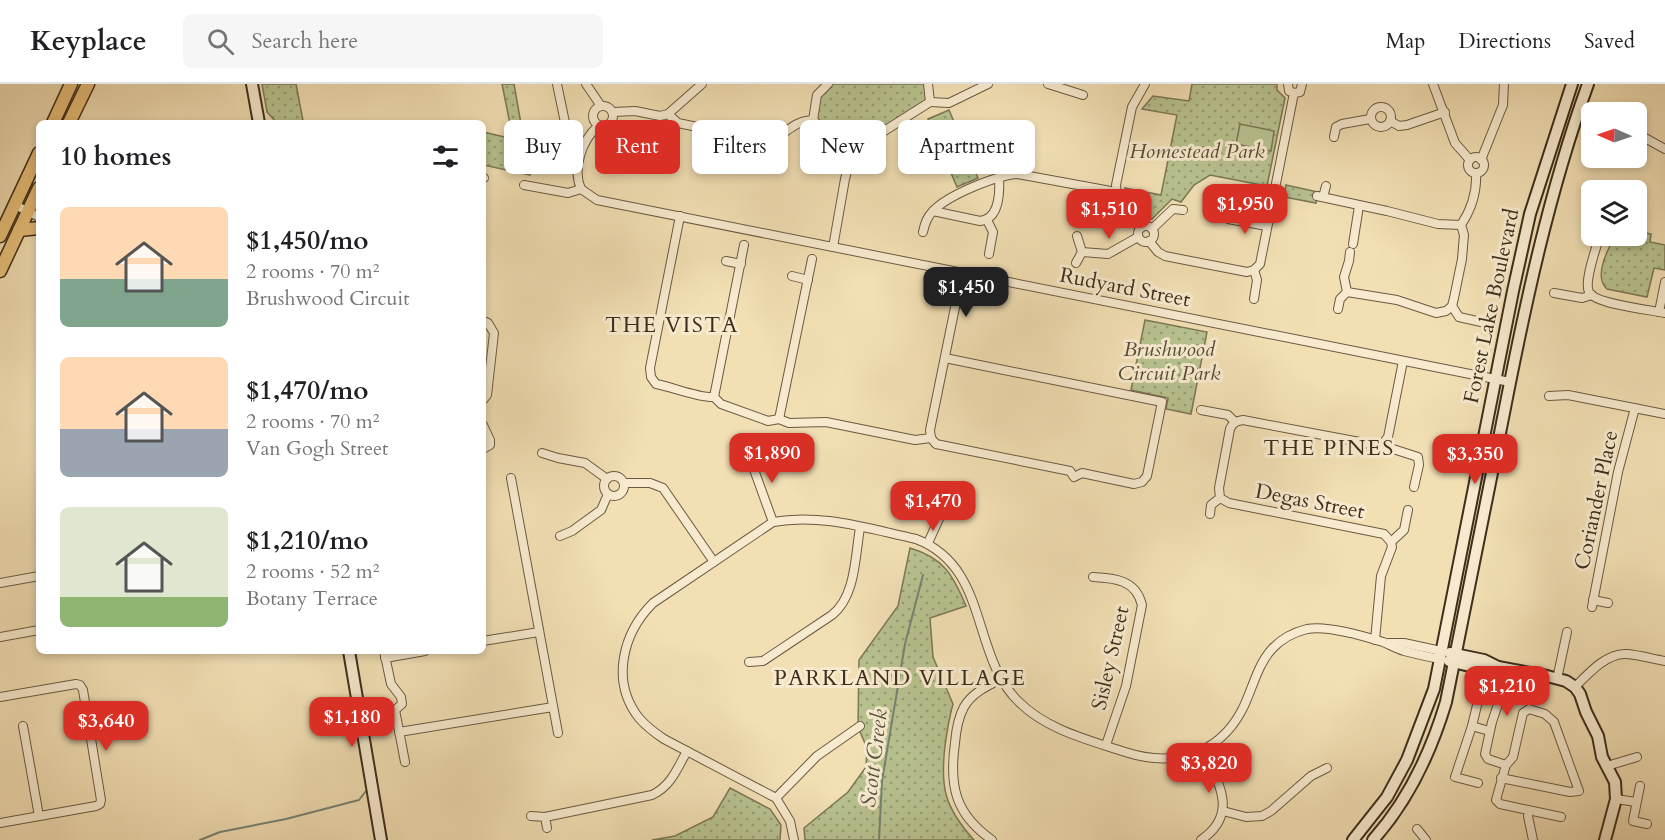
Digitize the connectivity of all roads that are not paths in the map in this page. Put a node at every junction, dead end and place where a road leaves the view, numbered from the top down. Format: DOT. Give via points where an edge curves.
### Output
graph roads {
  1 [pos="71,84"];
  2 [pos="88,84"];
  3 [pos="252,84"];
  4 [pos="557,84"];
  5 [pos="586,84"];
  6 [pos="702,84"];
  7 [pos="828,84"];
  8 [pos="928,84"];
  9 [pos="987,84"];
  10 [pos="1048,84"];
  11 [pos="1145,84"];
  12 [pos="1288,84"];
  13 [pos="1302,84"];
  14 [pos="1433,84"];
  15 [pos="1504,84"];
  16 [pos="1572,84"];
  17 [pos="1588,84"];
  18 [pos="1058,85"];
  19 [pos="1294,93"];
  20 [pos="1083,95"];
  21 [pos="930,102"];
  22 [pos="601,106"];
  23 [pos="613,112"];
  24 [pos="1445,112"];
  25 [pos="668,114"];
  26 [pos="1370,119"];
  27 [pos="54,120"];
  28 [pos="70,120"];
  29 [pos="258,120"];
  30 [pos="564,120"];
  31 [pos="613,120"];
  32 [pos="813,120"];
  33 [pos="1390,121"];
  34 [pos="595,122"];
  35 [pos="692,126"];
  36 [pos="595,129"];
  37 [pos="886,130"];
  38 [pos="788,136"];
  39 [pos="1334,137"];
  40 [pos="790,139"];
  41 [pos="1647,139"];
  42 [pos="583,146"];
  43 [pos="1665,149"];
  44 [pos="36,160"];
  45 [pos="1470,160"];
  46 [pos="1481,160"];
  47 [pos="1476,173"];
  48 [pos="577,174"];
  49 [pos="846,174"];
  50 [pos="999,177"];
  51 [pos="524,185"];
  52 [pos="1326,186"];
  53 [pos="581,189"];
  54 [pos="1116,192"];
  55 [pos="15,205"];
  56 [pos="1359,206"];
  57 [pos="1183,210"];
  58 [pos="933,211"];
  59 [pos="33,214"];
  60 [pos="680,216"];
  61 [pos="1228,219"];
  62 [pos="987,220"];
  63 [pos="1461,225"];
  64 [pos="1267,226"];
  65 [pos="36,228"];
  66 [pos="1141,228"];
  67 [pos="1152,229"];
  68 [pos="19,230"];
  69 [pos="923,232"];
  70 [pos="0,236"];
  71 [pos="1077,236"];
  72 [pos="1138,237"];
  73 [pos="1149,241"];
  74 [pos="1353,244"];
  75 [pos="744,245"];
  76 [pos="1597,246"];
  77 [pos="833,247"];
  78 [pos="1082,252"];
  79 [pos="1350,252"];
  80 [pos="989,254"];
  81 [pos="812,259"];
  82 [pos="726,261"];
  83 [pos="1076,263"];
  84 [pos="741,264"];
  85 [pos="1254,270"];
  86 [pos="0,271"];
  87 [pos="962,273"];
  88 [pos="792,276"];
  89 [pos="808,280"];
  90 [pos="1665,282"];
  91 [pos="1347,292"];
  92 [pos="1554,293"];
  93 [pos="1592,295"];
  94 [pos="1254,299"];
  95 [pos="1452,306"];
  96 [pos="1338,309"];
  97 [pos="1662,312"];
  98 [pos="486,322"];
  99 [pos="1490,324"];
  100 [pos="945,358"];
  101 [pos="1403,361"];
  102 [pos="1495,380"];
  103 [pos="1510,382"];
  104 [pos="486,396"];
  105 [pos="1549,396"];
  106 [pos="714,397"];
  107 [pos="1635,408"];
  108 [pos="1201,410"];
  109 [pos="1665,414"];
  110 [pos="779,419"];
  111 [pos="1235,422"];
  112 [pos="486,431"];
  113 [pos="931,438"];
  114 [pos="1384,443"];
  115 [pos="486,447"];
  116 [pos="542,453"];
  117 [pos="748,453"];
  118 [pos="511,478"];
  119 [pos="606,479"];
  120 [pos="624,483"];
  121 [pos="1414,487"];
  122 [pos="951,492"];
  123 [pos="608,494"];
  124 [pos="1220,498"];
  125 [pos="1408,510"];
  126 [pos="1210,514"];
  127 [pos="773,522"];
  128 [pos="860,528"];
  129 [pos="560,536"];
  130 [pos="1391,542"];
  131 [pos="928,543"];
  132 [pos="714,562"];
  133 [pos="36,577"];
  134 [pos="1093,577"];
  135 [pos="0,583"];
  136 [pos="1608,603"];
  137 [pos="36,631"];
  138 [pos="539,632"];
  139 [pos="1567,632"];
  140 [pos="0,637"];
  141 [pos="1375,640"];
  142 [pos="486,641"];
  143 [pos="350,654"];
  144 [pos="385,654"];
  145 [pos="1440,655"];
  146 [pos="1455,658"];
  147 [pos="1665,662"];
  148 [pos="749,663"];
  149 [pos="1510,669"];
  150 [pos="1001,679"];
  151 [pos="1557,679"];
  152 [pos="1575,687"];
  153 [pos="1479,697"];
  154 [pos="0,698"];
  155 [pos="553,707"];
  156 [pos="394,710"];
  157 [pos="361,717"];
  158 [pos="23,726"];
  159 [pos="860,726"];
  160 [pos="1472,726"];
  161 [pos="1489,731"];
  162 [pos="399,732"];
  163 [pos="558,733"];
  164 [pos="1106,745"];
  165 [pos="687,751"];
  166 [pos="1203,751"];
  167 [pos="1637,757"];
  168 [pos="405,762"];
  169 [pos="1506,765"];
  170 [pos="1607,766"];
  171 [pos="1327,768"];
  172 [pos="1501,778"];
  173 [pos="1478,783"];
  174 [pos="1640,786"];
  175 [pos="776,798"];
  176 [pos="1616,799"];
  177 [pos="1636,802"];
  178 [pos="1223,811"];
  179 [pos="39,816"];
  180 [pos="531,816"];
  181 [pos="1528,816"];
  182 [pos="545,817"];
  183 [pos="1561,817"];
  184 [pos="0,823"];
  185 [pos="1647,824"];
  186 [pos="547,828"];
  187 [pos="1417,829"];
  188 [pos="381,840"];
  189 [pos="794,840"];
  190 [pos="992,840"];
  191 [pos="1201,840"];
  192 [pos="1353,840"];
  193 [pos="1373,840"];
  194 [pos="1426,840"];
  195 [pos="1533,840"];
  196 [pos="1605,840"];
  1 -- 27 [label="main road"];
  2 -- 28 [label="main road"];
  3 -- 29 [label="main road"];
  4 -- 30 [label="street"];
  5 -- 22 [label="street"];
  6 -- 25 [label="street"];
  7 -- 32 [label="street" via="817,96"];
  8 -- 21 [label="street"];
  9 -- 21 [label="street" via="949,103"];
  10 -- 18 [label="street"];
  11 -- 54 [label="street" via="1132,107"];
  12 -- 19 [label="street" via="1289,91"];
  13 -- 19 [label="street" via="1300,92"];
  14 -- 24 [label="street"];
  15 -- 46 [label="street" via="1503,105"];
  16 -- 102 [label="main road, Forest Lake Boulevard" via="1533,203"];
  17 -- 103 [label="main road, Forest Lake Boulevard" via="1550,203"];
  18 -- 20 [label="street"];
  19 -- 64 [label="street"];
  21 -- 37 [label="street"];
  22 -- 23 [label="street"];
  22 -- 34 [label="street" via="592,115"];
  23 -- 25 [label="street"];
  23 -- 31 [label="street"];
  24 -- 33 [label="street" via="1407,125"];
  24 -- 45 [label="street" via="1455,143"];
  25 -- 35 [label="street" via="678,123"];
  26 -- 33 [label="street" via="1376,126"];
  26 -- 33 [label="street" via="1382,107 1388,108"];
  26 -- 39 [label="street" via="1336,127"];
  36 -- 42 [label="street"];
  38 -- 40 [label="street"];
  41 -- 43 [label="street"];
  44 -- 55 [label="main road"];
  45 -- 46 [label="street"];
  45 -- 47 [label="street" via="1469,168"];
  46 -- 47 [label="street" via="1482,169"];
  47 -- 63 [label="street" via="1477,184"];
  48 -- 53 [label="street"];
  49 -- 77 [label="street"];
  50 -- 54 [label="street" via="1018,174"];
  50 -- 58 [label="street"];
  50 -- 62 [label="street" via="994,214"];
  51 -- 53 [label="street, Rudyard Street" via="568,193"];
  52 -- 56 [label="street" via="1320,197"];
  53 -- 60 [label="street, Rudyard Street" via="597,200"];
  54 -- 66 [label="street"];
  55 -- 59 [label="street"];
  55 -- 70 [label="main road"];
  56 -- 63 [label="street" via="1438,224"];
  56 -- 74 [label="street"];
  57 -- 67 [label="street" via="1173,209"];
  58 -- 62 [label="street"];
  58 -- 69 [label="street"];
  59 -- 68 [label="main road"];
  60 -- 77 [label="street, Rudyard Street"];
  60 -- 106 [label="street" via="651,377 656,384 704,398"];
  61 -- 64 [label="street"];
  62 -- 80 [label="street" via="993,232"];
  63 -- 95 [label="street" via="1462,259"];
  64 -- 85 [label="street" via="1260,264"];
  65 -- 68 [label="main road"];
  66 -- 67 [label="street"];
  66 -- 72 [label="street"];
  67 -- 73 [label="street"];
  68 -- 86 [label="main road"];
  71 -- 78 [label="street"];
  72 -- 73 [label="street"];
  72 -- 78 [label="street" via="1108,254"];
  73 -- 85 [label="street" via="1165,256 1247,272"];
  75 -- 84 [label="street"];
  76 -- 93 [label="street" via="1588,283"];
  77 -- 87 [label="street, Rudyard Street"];
  78 -- 83 [label="street"];
  79 -- 91 [label="street" via="1344,277"];
  81 -- 89 [label="street"];
  82 -- 84 [label="street"];
  84 -- 106 [label="street"];
  85 -- 94 [label="street"];
  87 -- 100 [label="street"];
  87 -- 101 [label="street, Rudyard Street"];
  88 -- 89 [label="street"];
  89 -- 110 [label="street"];
  90 -- 97 [label="street"];
  91 -- 95 [label="street" via="1397,300 1436,313 1446,312"];
  91 -- 96 [label="street"];
  92 -- 93 [label="street" via="1582,298"];
  93 -- 97 [label="street" via="1602,301"];
  95 -- 99 [label="street" via="1459,317"];
  98 -- 104 [label="street" via="494,333"];
  100 -- 113 [label="street"];
  100 -- 113 [label="street" via="1162,402 1147,476 1134,484 1082,473 1074,477 1070,471 936,444"];
  101 -- 102 [label="street, Rudyard Street"];
  101 -- 114 [label="street"];
  102 -- 103 [label="street, Rudyard Street"];
  102 -- 145 [label="main road, Forest Lake Boulevard"];
  103 -- 146 [label="main road, Forest Lake Boulevard"];
  105 -- 107 [label="street, Coriander Place" via="1568,395"];
  106 -- 110 [label="street" via="721,404 768,421"];
  107 -- 109 [label="street, Coriander Place"];
  107 -- 136 [label="street, Coriander Place" via="1592,603"];
  108 -- 111 [label="street" via="1228,415"];
  110 -- 113 [label="street" via="789,423 826,422 915,440"];
  111 -- 114 [label="street" via="1243,420 1377,446"];
  111 -- 124 [label="street" via="1230,429"];
  112 -- 115 [label="street" via="490,440"];
  114 -- 121 [label="street" via="1418,457"];
  116 -- 119 [label="street" via="585,463"];
  117 -- 127 [label="street"];
  118 -- 138 [label="street"];
  119 -- 120 [label="street" via="615,475"];
  119 -- 123 [label="street"];
  120 -- 123 [label="street" via="619,495"];
  120 -- 132 [label="street" via="650,483 663,488"];
  122 -- 131 [label="street"];
  123 -- 129 [label="street" via="601,510"];
  124 -- 126 [label="street" via="1211,505"];
  124 -- 130 [label="street, Degas Street" via="1384,534"];
  125 -- 130 [label="street" via="1404,530"];
  127 -- 128 [label="street" via="814,518"];
  127 -- 132 [label="street"];
  128 -- 131 [label="street"];
  128 -- 148 [label="street" via="850,588 841,606 764,661"];
  130 -- 141 [label="street" via="1381,576"];
  131 -- 150 [label="street" via="956,568 965,583"];
  132 -- 165 [label="street" via="653,603 641,615 625,649 623,669 630,704 651,730"];
  133 -- 135 [label="street"];
  134 -- 164 [label="street, Sisley Street" via="1131,585 1142,605 1126,686"];
  137 -- 140 [label="street"];
  138 -- 142 [label="street"];
  138 -- 155 [label="street"];
  139 -- 151 [label="street"];
  141 -- 145 [label="street" via="1404,643"];
  141 -- 166 [label="street" via="1325,628 1309,629 1283,639 1271,649 1230,729"];
  143 -- 157 [label="main road"];
  144 -- 156 [label="street" via="390,684 402,701 400,708"];
  145 -- 146 [label="main road"];
  145 -- 192 [label="main road, Forest Lake Boulevard" via="1434,689 1407,760 1387,797"];
  146 -- 149 [label="main road" via="1482,669"];
  146 -- 193 [label="main road, Forest Lake Boulevard" via="1444,710 1429,753 1397,810"];
  147 -- 152 [label="street" via="1625,653 1617,655"];
  149 -- 151 [label="main road"];
  149 -- 161 [label="street"];
  150 -- 164 [label="street" via="1033,714 1060,729"];
  150 -- 190 [label="street" via="974,695 965,706 958,721 952,761 957,799 965,816"];
  151 -- 152 [label="main road"];
  152 -- 170 [label="main road"];
  153 -- 160 [label="street"];
  154 -- 179 [label="street" via="76,684 83,690 100,804"];
  155 -- 162 [label="street"];
  155 -- 163 [label="street"];
  156 -- 157 [label="street"];
  156 -- 162 [label="street"];
  157 -- 188 [label="main road"];
  158 -- 179 [label="street"];
  159 -- 175 [label="street" via="808,764"];
  160 -- 161 [label="street"];
  160 -- 173 [label="street" via="1455,777"];
  161 -- 169 [label="street" via="1486,756"];
  162 -- 168 [label="street"];
  164 -- 166 [label="street" via="1164,759"];
  165 -- 175 [label="street"];
  165 -- 182 [label="street" via="670,783 661,791"];
  166 -- 178 [label="street" via="1221,785"];
  167 -- 170 [label="street"];
  169 -- 172 [label="street"];
  169 -- 172 [label="street" via="1514,757 1521,716 1532,709 1554,722 1579,791"];
  170 -- 176 [label="main road" via="1615,782"];
  171 -- 178 [label="street" via="1311,776 1262,816 1246,817"];
  172 -- 183 [label="street" via="1498,803"];
  174 -- 177 [label="street"];
  175 -- 189 [label="street" via="790,821"];
  176 -- 177 [label="street"];
  176 -- 196 [label="main road"];
  177 -- 185 [label="street" via="1633,821"];
  178 -- 191 [label="street" via="1212,831"];
  179 -- 184 [label="street"];
  180 -- 182 [label="street"];
  181 -- 195 [label="street"];
  182 -- 186 [label="street"];
  187 -- 194 [label="street"];
}
